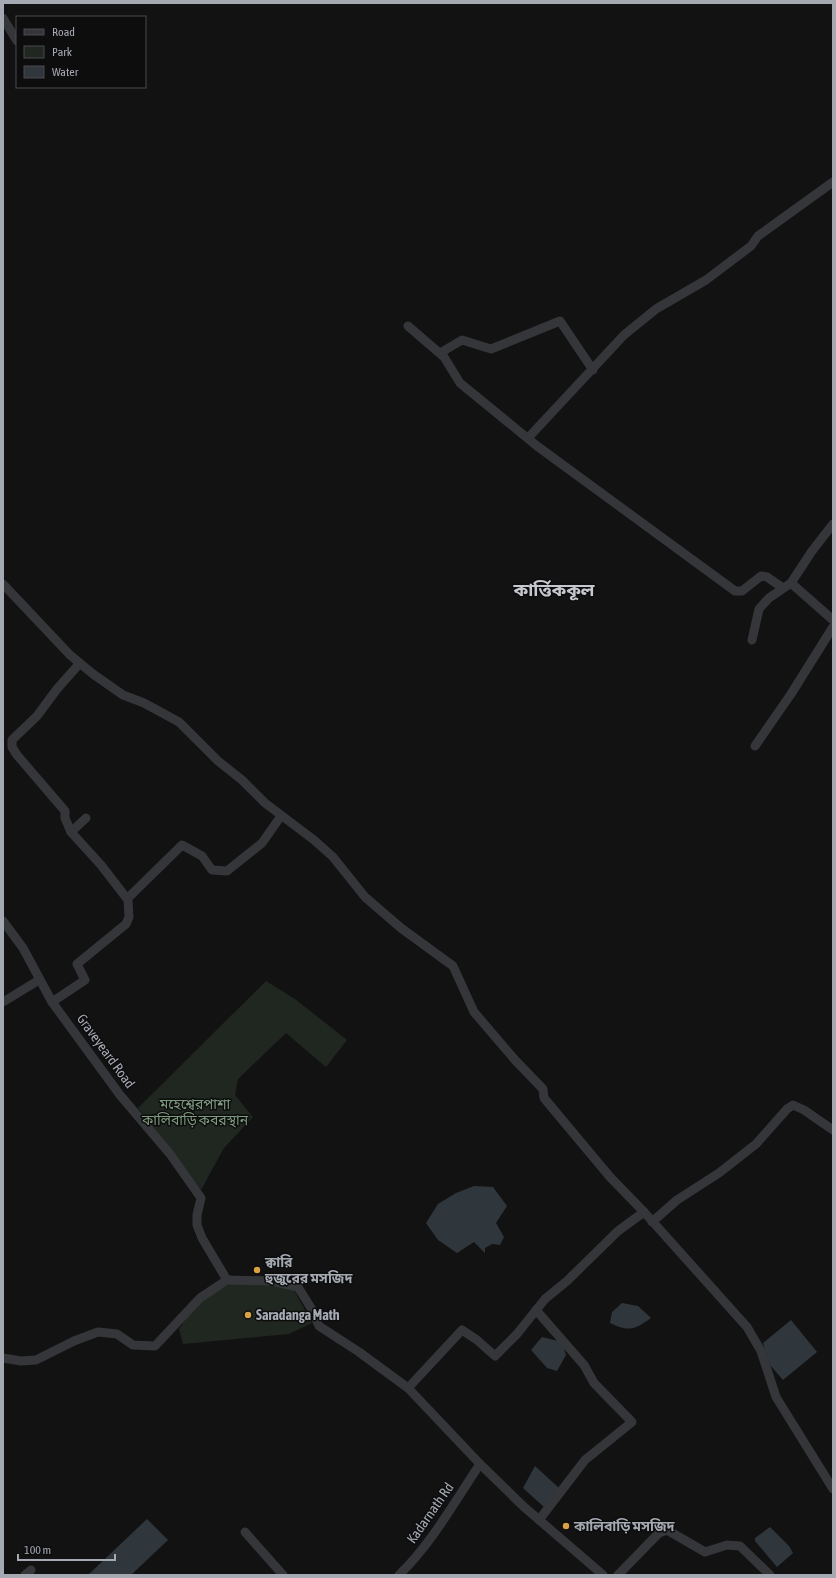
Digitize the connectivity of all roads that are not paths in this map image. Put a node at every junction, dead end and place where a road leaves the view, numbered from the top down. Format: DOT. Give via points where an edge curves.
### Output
graph roads {
  1 [pos="3,18"];
  2 [pos="16,39"];
  3 [pos="833,182"];
  4 [pos="408,326"];
  5 [pos="440,353"];
  6 [pos="593,370"];
  7 [pos="528,438"];
  8 [pos="833,524"];
  9 [pos="791,583"];
  10 [pos="3,584"];
  11 [pos="783,588"];
  12 [pos="833,620"];
  13 [pos="833,627"];
  14 [pos="752,640"];
  15 [pos="80,663"];
  16 [pos="755,746"];
  17 [pos="281,816"];
  18 [pos="86,818"];
  19 [pos="71,832"];
  20 [pos="130,896"];
  21 [pos="3,921"];
  22 [pos="39,980"];
  23 [pos="3,1002"];
  24 [pos="52,1002"];
  25 [pos="833,1130"];
  26 [pos="644,1212"];
  27 [pos="652,1222"];
  28 [pos="227,1280"];
  29 [pos="536,1310"];
  30 [pos="3,1358"];
  31 [pos="408,1388"];
  32 [pos="480,1464"];
  33 [pos="833,1489"];
  34 [pos="539,1520"];
  35 [pos="245,1532"];
  36 [pos="283,1575"];
  37 [pos="400,1575"];
  38 [pos="603,1575"];
  39 [pos="618,1575"];
  40 [pos="770,1575"];
  1 -- 2 [label="street"];
  3 -- 6 [label="street" via="758,236 751,246 706,280 656,309 624,335"];
  4 -- 5 [label="street"];
  5 -- 6 [label="street" via="462,340 491,349 560,321"];
  5 -- 7 [label="street" via="460,383"];
  6 -- 7 [label="street"];
  7 -- 11 [label="street" via="735,591 742,591 761,576"];
  8 -- 9 [label="street"];
  9 -- 11 [label="street"];
  9 -- 12 [label="street"];
  10 -- 15 [label="street"];
  11 -- 14 [label="street" via="759,609"];
  13 -- 16 [label="street"];
  15 -- 17 [label="street" via="123,695 179,722 218,761"];
  15 -- 19 [label="street" via="37,716 12,740 16,756 65,811"];
  17 -- 20 [label="street" via="262,843 227,872 212,870 202,856 182,844"];
  17 -- 26 [label="street" via="333,857 365,897 453,966 474,1012 542,1089 544,1098 605,1171"];
  18 -- 19 [label="street"];
  19 -- 24 [label="street" via="128,900 129,917 126,924 78,964 85,980"];
  21 -- 22 [label="street, Graveyeard Road" via="23,948"];
  22 -- 23 [label="street"];
  22 -- 24 [label="street, Graveyeard Road"];
  24 -- 28 [label="street, Graveyeard Road" via="120,1095 170,1154 201,1198 197,1225"];
  25 -- 27 [label="street" via="793,1105 756,1144 719,1173 677,1200"];
  26 -- 27 [label="street"];
  26 -- 29 [label="street" via="618,1231"];
  27 -- 33 [label="street" via="746,1327 761,1351 779,1404"];
  28 -- 30 [label="street" via="200,1298 155,1346 133,1345 117,1334 98,1332 36,1360"];
  28 -- 31 [label="street" via="272,1280 298,1287 319,1326"];
  29 -- 31 [label="street" via="495,1356 462,1330"];
  29 -- 34 [label="street" via="584,1365 594,1383 632,1422 585,1460"];
  31 -- 32 [label="street"];
  32 -- 34 [label="street"];
  32 -- 37 [label="street, Kadarnath Rd" via="432,1535"];
  34 -- 38 [label="street"];
  35 -- 36 [label="street"];
  39 -- 40 [label="street" via="658,1533 667,1530 705,1552 727,1545 740,1546"];
}
